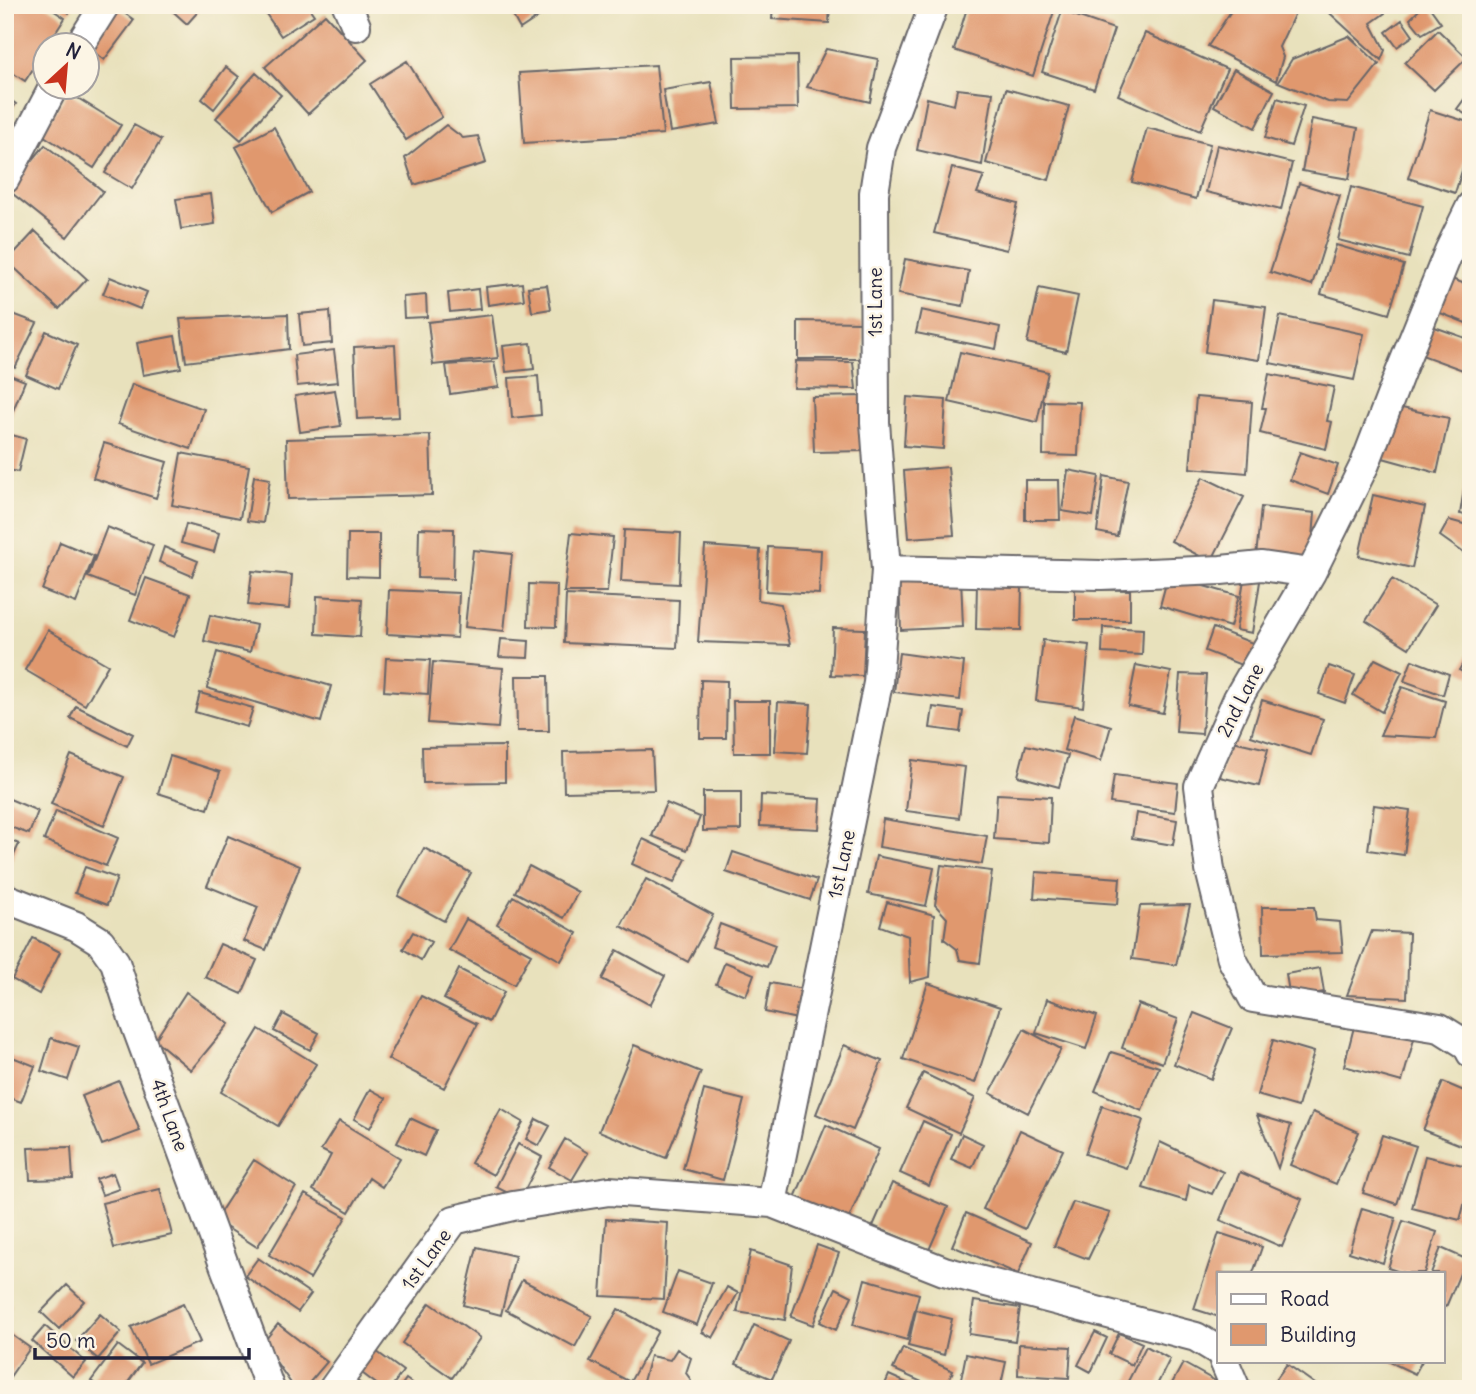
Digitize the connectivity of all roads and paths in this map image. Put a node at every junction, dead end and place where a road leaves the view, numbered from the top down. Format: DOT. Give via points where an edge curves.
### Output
graph roads {
  1 [pos="105,5"];
  2 [pos="934,5"];
  3 [pos="88,32"];
  4 [pos="46,102"];
  5 [pos="5,179"];
  6 [pos="1471,206"];
  7 [pos="886,570"];
  8 [pos="1311,573"];
  9 [pos="5,898"];
  10 [pos="1471,1053"];
  11 [pos="772,1203"];
  12 [pos="1217,1350"];
  13 [pos="1224,1362"];
  14 [pos="270,1389"];
  15 [pos="333,1389"];
  16 [pos="1236,1389"];
  1 -- 3 [label="street"];
  2 -- 7 [label="street, 1st Lane" via="881,148 874,193 875,422"];
  4 -- 5 [label="street"];
  6 -- 8 [label="street, 2nd Lane" via="1365,464"];
  7 -- 8 [label="street" via="1101,575 1262,566"];
  7 -- 11 [label="street, 1st Lane" via="878,683"];
  8 -- 10 [label="street, 2nd Lane" via="1238,698 1199,786 1210,870 1232,959 1253,998 1440,1028 1467,1045"];
  9 -- 14 [label="street, 4th Lane" via="76,926 100,941 115,962"];
  11 -- 12 [label="street" via="944,1271 1196,1337"];
  11 -- 15 [label="street, 1st Lane" via="609,1191 454,1220"];
  13 -- 16 [label="street"];
}
